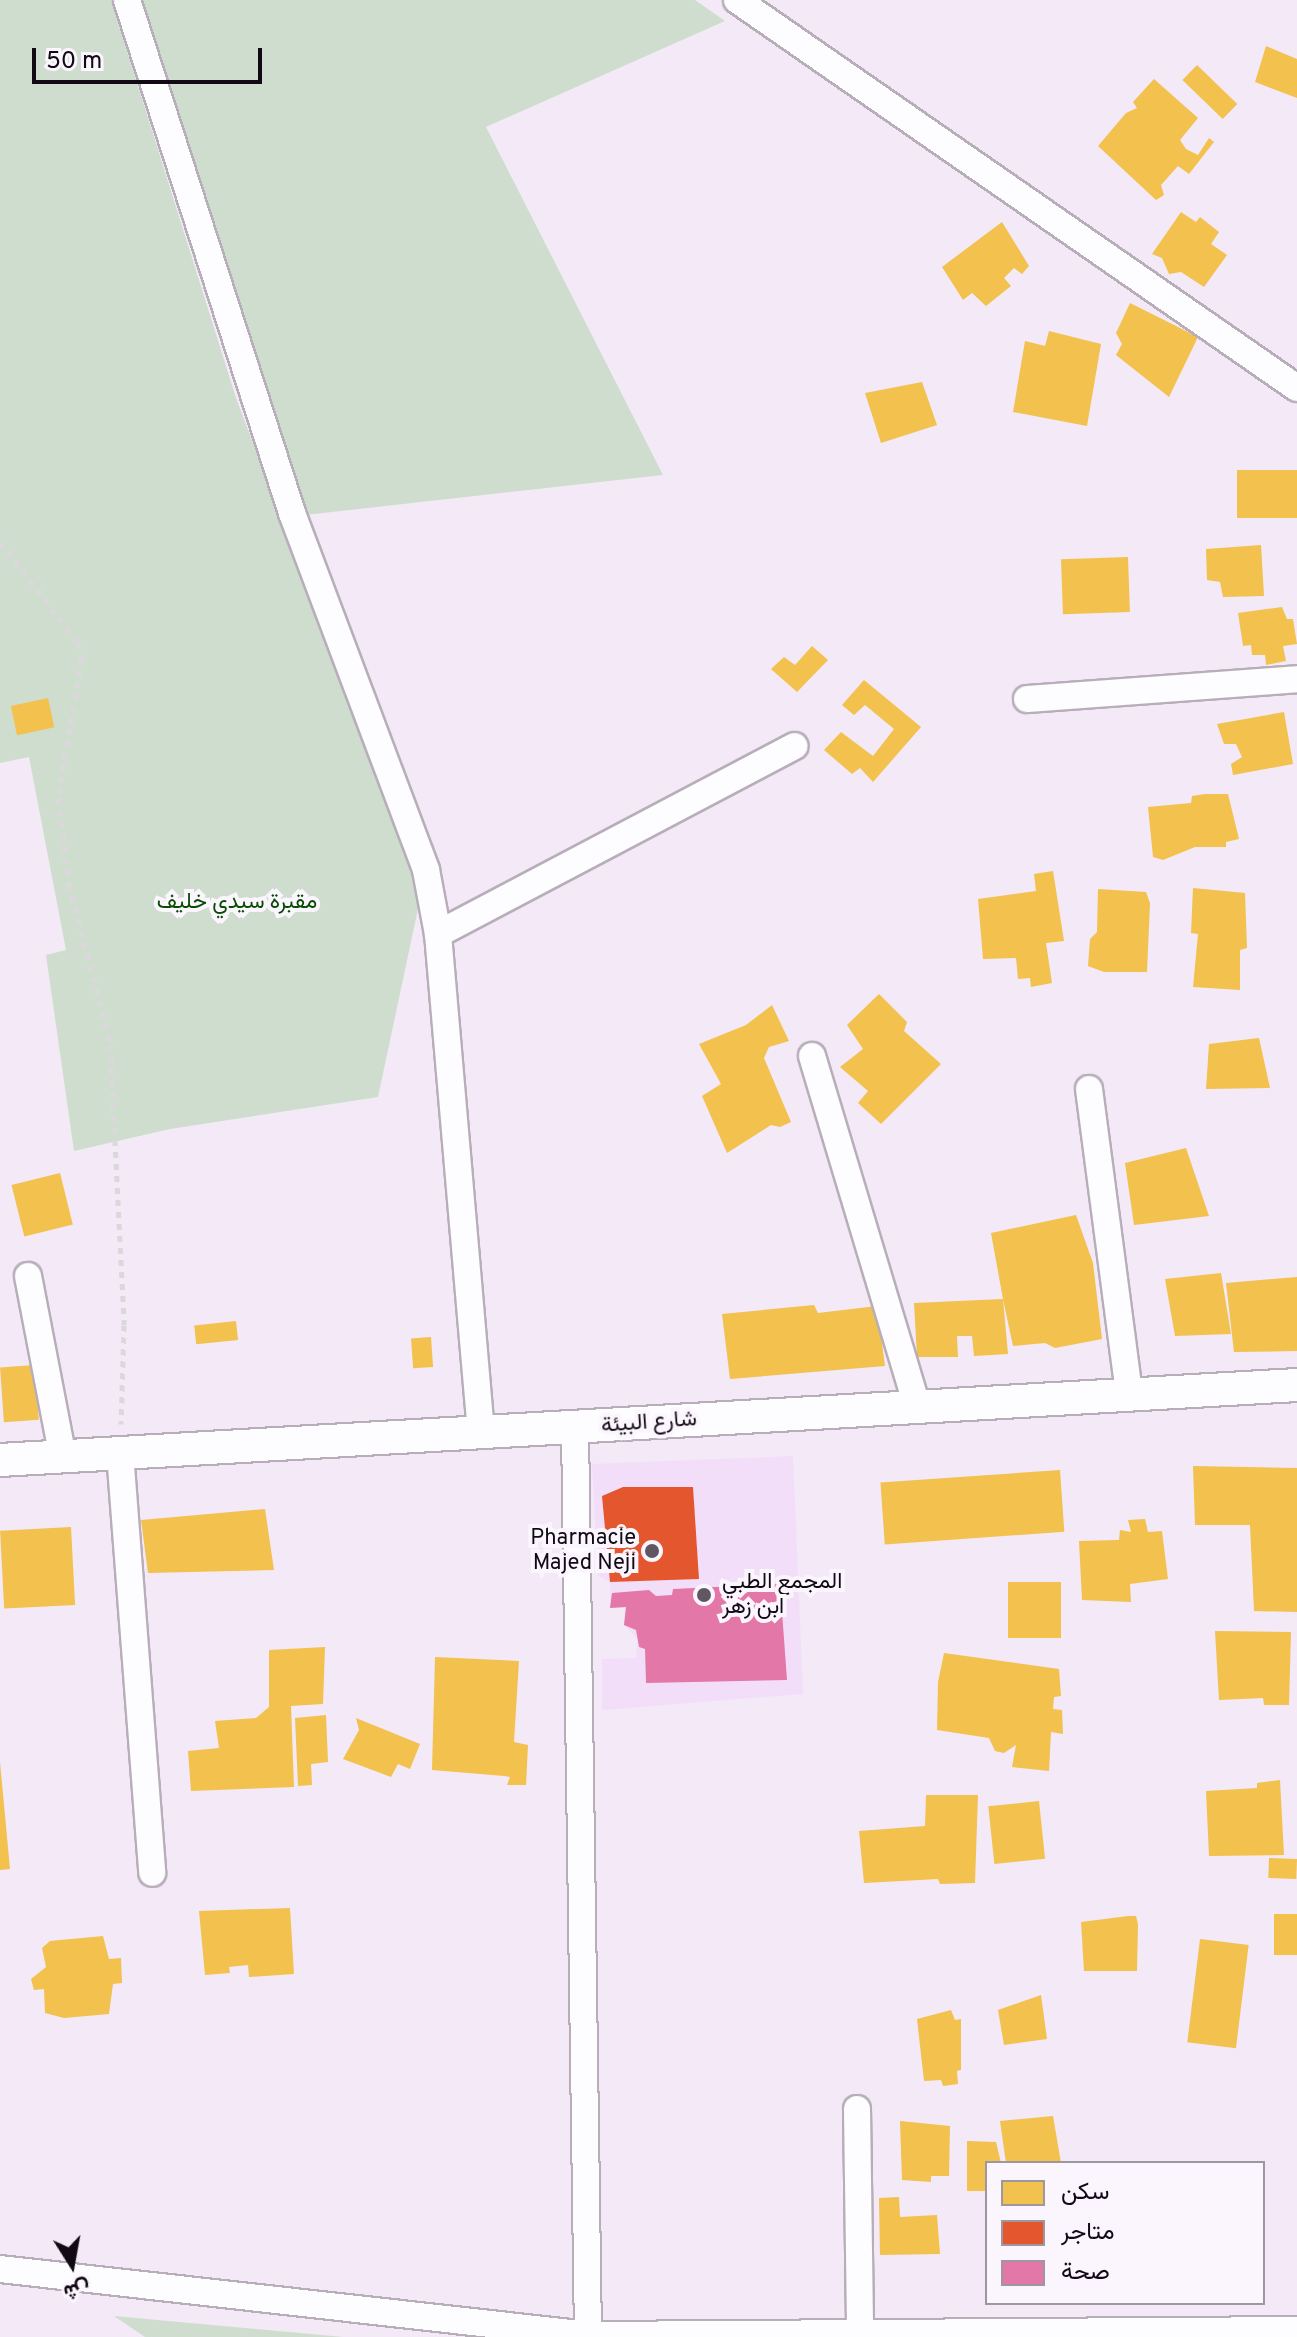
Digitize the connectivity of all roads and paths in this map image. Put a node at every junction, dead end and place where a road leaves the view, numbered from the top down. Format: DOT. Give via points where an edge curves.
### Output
graph roads {
  1 [pos="127,0"];
  2 [pos="737,0"];
  3 [pos="1297,388"];
  4 [pos="0,542"];
  5 [pos="1297,679"];
  6 [pos="1027,699"];
  7 [pos="795,746"];
  8 [pos="438,934"];
  9 [pos="812,1056"];
  10 [pos="1089,1089"];
  11 [pos="28,1276"];
  12 [pos="1297,1385"];
  13 [pos="1129,1394"];
  14 [pos="917,1405"];
  15 [pos="575,1428"];
  16 [pos="481,1433"];
  17 [pos="120,1453"];
  18 [pos="63,1457"];
  19 [pos="0,1460"];
  20 [pos="152,1873"];
  21 [pos="857,2109"];
  22 [pos="0,2269"];
  23 [pos="1297,2330"];
  24 [pos="860,2333"];
  25 [pos="588,2335"];
  1 -- 8 [label="street" via="292,513 426,870"];
  2 -- 3 [label="street"];
  4 -- 17 [label="path" via="78,643 82,658 58,798 64,857 110,1044 124,1325"];
  5 -- 6 [label="street"];
  7 -- 8 [label="street"];
  8 -- 16 [label="street"];
  9 -- 14 [label="street"];
  10 -- 13 [label="street"];
  11 -- 18 [label="street"];
  12 -- 13 [label="street, شارع البيئة"];
  13 -- 14 [label="street, شارع البيئة"];
  14 -- 15 [label="street, شارع البيئة"];
  15 -- 16 [label="street, شارع البيئة"];
  15 -- 25 [label="street"];
  16 -- 17 [label="street, شارع البيئة"];
  17 -- 18 [label="street, شارع البيئة"];
  17 -- 20 [label="street"];
  18 -- 19 [label="street, شارع البيئة"];
  21 -- 24 [label="street"];
  22 -- 25 [label="street"];
  23 -- 24 [label="street"];
  24 -- 25 [label="street"];
}
